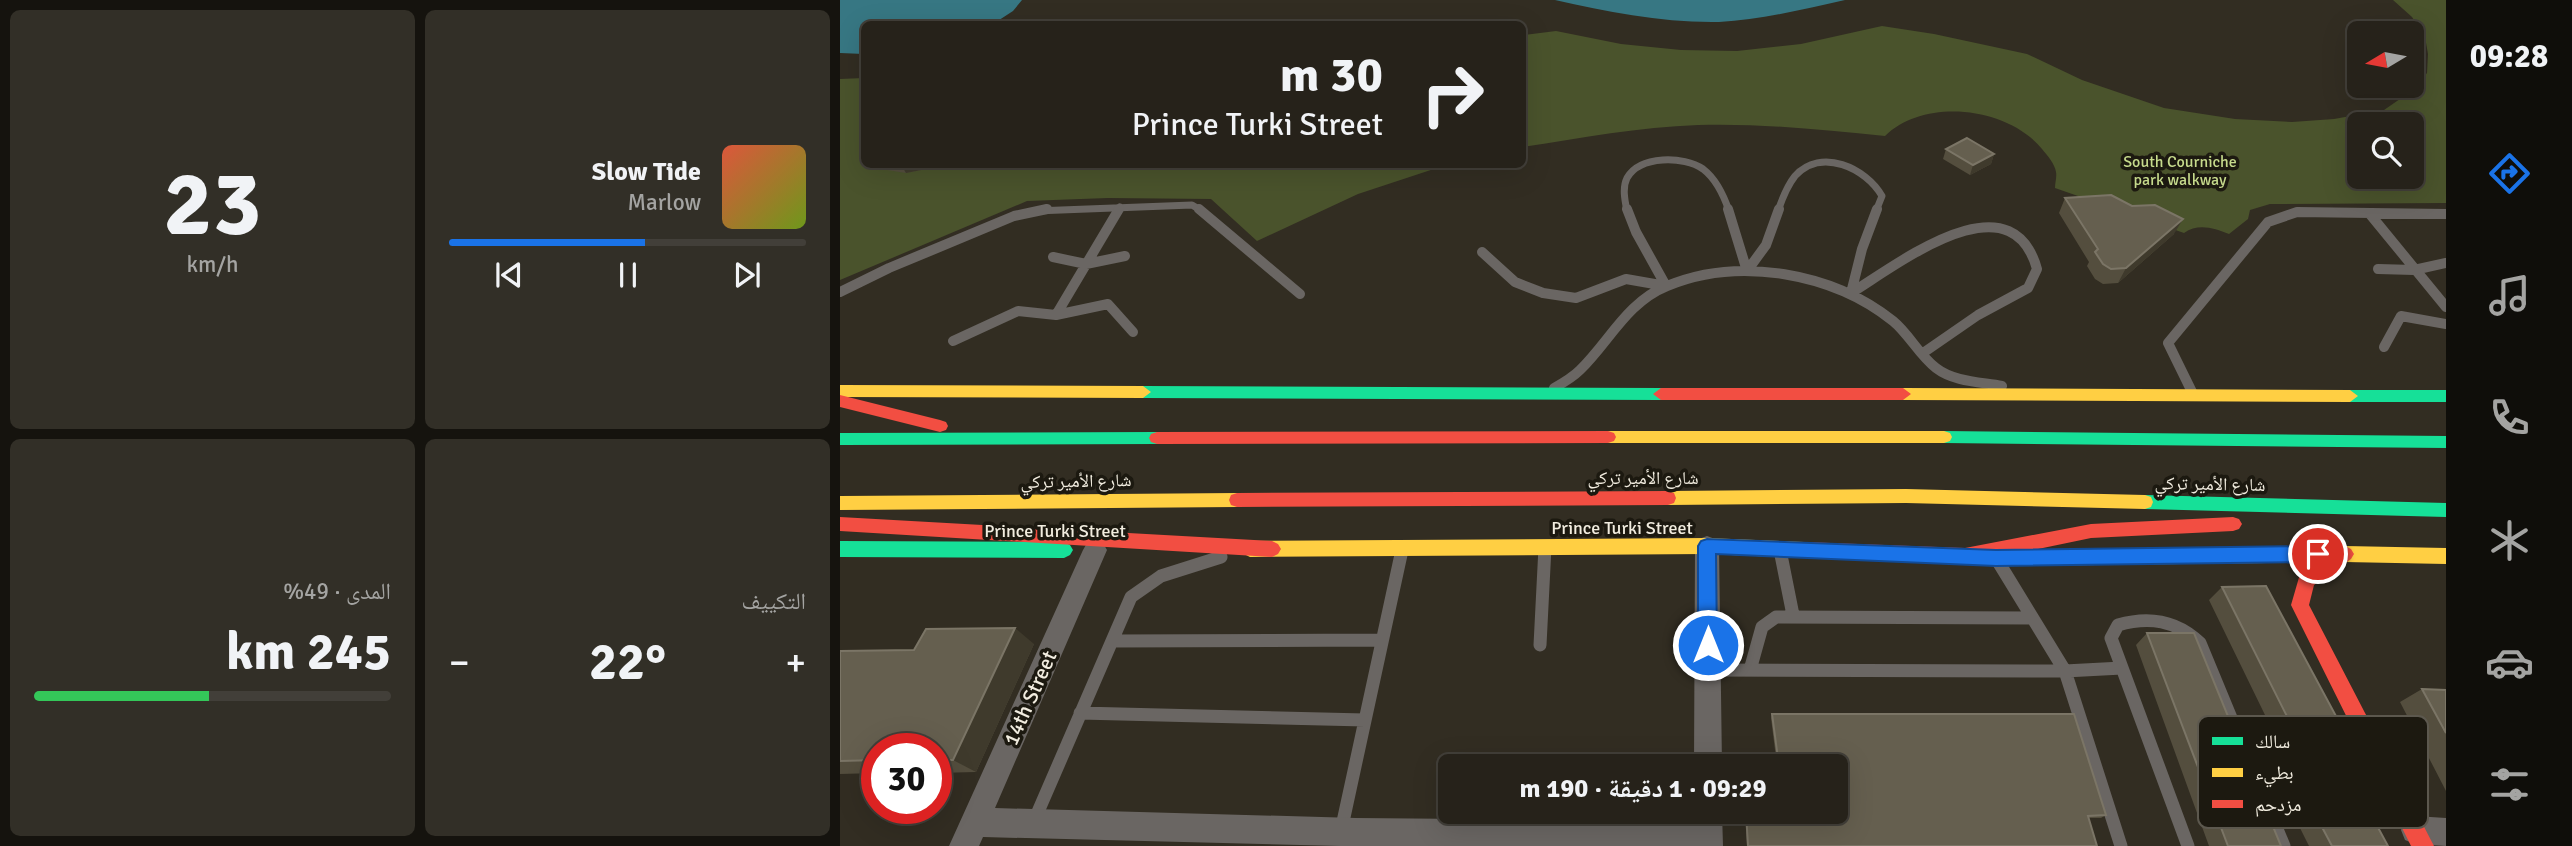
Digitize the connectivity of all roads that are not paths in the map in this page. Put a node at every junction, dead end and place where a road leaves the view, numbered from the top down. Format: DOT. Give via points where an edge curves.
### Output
graph roads {
  1 [pos="1120,207"];
  2 [pos="2369,213"];
  3 [pos="2446,214"];
  4 [pos="1482,251"];
  5 [pos="1125,256"];
  6 [pos="1053,257"];
  7 [pos="2446,263"];
  8 [pos="1086,264"];
  9 [pos="2378,269"];
  10 [pos="2414,270"];
  11 [pos="1747,271"];
  12 [pos="1666,286"];
  13 [pos="840,292"];
  14 [pos="1851,293"];
  15 [pos="1300,294"];
  16 [pos="2446,307"];
  17 [pos="1056,315"];
  18 [pos="2446,324"];
  19 [pos="1133,332"];
  20 [pos="953,341"];
  21 [pos="2384,347"];
  22 [pos="1923,353"];
  23 [pos="840,391"];
  24 [pos="1545,394"];
  25 [pos="2049,394"];
  26 [pos="2194,396"];
  27 [pos="2446,396"];
  28 [pos="840,401"];
  29 [pos="986,437"];
  30 [pos="840,439"];
  31 [pos="2446,442"];
  32 [pos="840,503"];
  33 [pos="2446,512"];
  34 [pos="2282,522"];
  35 [pos="2255,523"];
  36 [pos="840,524"];
  37 [pos="1707,546"];
  38 [pos="1545,547"];
  39 [pos="1402,548"];
  40 [pos="1250,549"];
  41 [pos="1272,549"];
  42 [pos="1780,549"];
  43 [pos="840,550"];
  44 [pos="1095,550"];
  45 [pos="2345,554"];
  46 [pos="1965,556"];
  47 [pos="2446,556"];
  48 [pos="1996,558"];
  49 [pos="1793,615"];
  50 [pos="2032,618"];
  51 [pos="1382,640"];
  52 [pos="1111,641"];
  53 [pos="1540,645"];
  54 [pos="2122,668"];
  55 [pos="1708,670"];
  56 [pos="1749,670"];
  57 [pos="2065,671"];
  58 [pos="1080,713"];
  59 [pos="2230,716"];
  60 [pos="2357,716"];
  61 [pos="1365,720"];
  62 [pos="1708,754"];
  63 [pos="1033,823"];
  64 [pos="2277,828"];
  65 [pos="1708,831"];
  66 [pos="2446,832"];
  67 [pos="969,834"];
  68 [pos="1350,836"];
  69 [pos="2419,838"];
  70 [pos="2121,846"];
  71 [pos="2188,846"];
  72 [pos="2284,846"];
  1 -- 8 [label="lane"];
  1 -- 13 [label="lane" via="1041,209 1014,216"];
  1 -- 15 [label="lane" via="1192,205"];
  2 -- 3 [label="lane"];
  2 -- 10 [label="lane"];
  2 -- 26 [label="lane" via="2297,212 2268,222 2168,344"];
  4 -- 12 [label="lane" via="1514,282 1543,293 1576,298 1626,279"];
  5 -- 8 [label="lane"];
  6 -- 8 [label="lane"];
  7 -- 10 [label="lane"];
  8 -- 17 [label="lane"];
  9 -- 10 [label="lane"];
  10 -- 16 [label="lane"];
  11 -- 12 [label="lane"];
  11 -- 12 [label="lane" via="1726,204 1706,171 1665,159 1644,163 1627,174 1622,187 1626,210"];
  11 -- 14 [label="lane" via="1799,278"];
  11 -- 14 [label="lane" via="1765,247 1784,191 1795,175 1808,166 1840,164 1862,170 1882,196"];
  12 -- 24 [label="lane" via="1634,306 1579,372"];
  14 -- 22 [label="lane" via="1894,322"];
  14 -- 22 [label="lane" via="1961,230 1991,228 2019,235 2032,251 2037,269 2028,288"];
  17 -- 19 [label="lane" via="1108,304"];
  17 -- 20 [label="lane" via="1018,311"];
  18 -- 21 [label="lane" via="2401,316"];
  22 -- 25 [label="lane" via="1936,368 1956,378"];
  23 -- 24 [label="main road"];
  24 -- 25 [label="main road"];
  25 -- 26 [label="main road"];
  26 -- 27 [label="main road"];
  28 -- 29 [label="main road"];
  29 -- 30 [label="main road"];
  29 -- 31 [label="main road" via="1849,436"];
  32 -- 33 [label="main road, شارع الأمير تركي" via="1906,496"];
  33 -- 34 [label="main road"];
  35 -- 46 [label="main road" via="2091,531"];
  36 -- 41 [label="main road"];
  37 -- 38 [label="main road, Prince Turki Street"];
  37 -- 42 [label="main road, Prince Turki Street"];
  37 -- 55 [label="street"];
  38 -- 39 [label="main road, Prince Turki Street"];
  38 -- 53 [label="lane"];
  39 -- 41 [label="main road, Prince Turki Street"];
  39 -- 51 [label="lane"];
  40 -- 41 [label="main road, Prince Turki Street"];
  40 -- 44 [label="main road, Prince Turki Street"];
  40 -- 52 [label="lane" via="1179,569 1140,587 1130,597"];
  42 -- 46 [label="main road, Prince Turki Street"];
  42 -- 49 [label="lane"];
  43 -- 44 [label="main road, Prince Turki Street"];
  44 -- 67 [label="street, 14th Street"];
  45 -- 47 [label="main road, Prince Turki Street"];
  45 -- 48 [label="main road, Prince Turki Street"];
  45 -- 60 [label="main road" via="2306,580 2300,605"];
  46 -- 48 [label="main road, Prince Turki Street"];
  48 -- 50 [label="lane"];
  49 -- 50 [label="lane"];
  49 -- 56 [label="lane" via="1776,617 1762,627"];
  50 -- 57 [label="lane"];
  51 -- 52 [label="lane"];
  51 -- 61 [label="lane"];
  52 -- 58 [label="lane"];
  54 -- 57 [label="lane"];
  54 -- 59 [label="lane" via="2111,638 2118,625 2170,622 2200,643"];
  54 -- 71 [label="lane"];
  55 -- 56 [label="lane"];
  55 -- 62 [label="street"];
  56 -- 57 [label="lane"];
  57 -- 70 [label="lane"];
  58 -- 61 [label="lane"];
  58 -- 63 [label="lane"];
  61 -- 68 [label="lane"];
  63 -- 67 [label="street"];
  63 -- 68 [label="street"];
  64 -- 72 [label="lane"];
  65 -- 68 [label="street"];
  66 -- 69 [label="street"];
}
